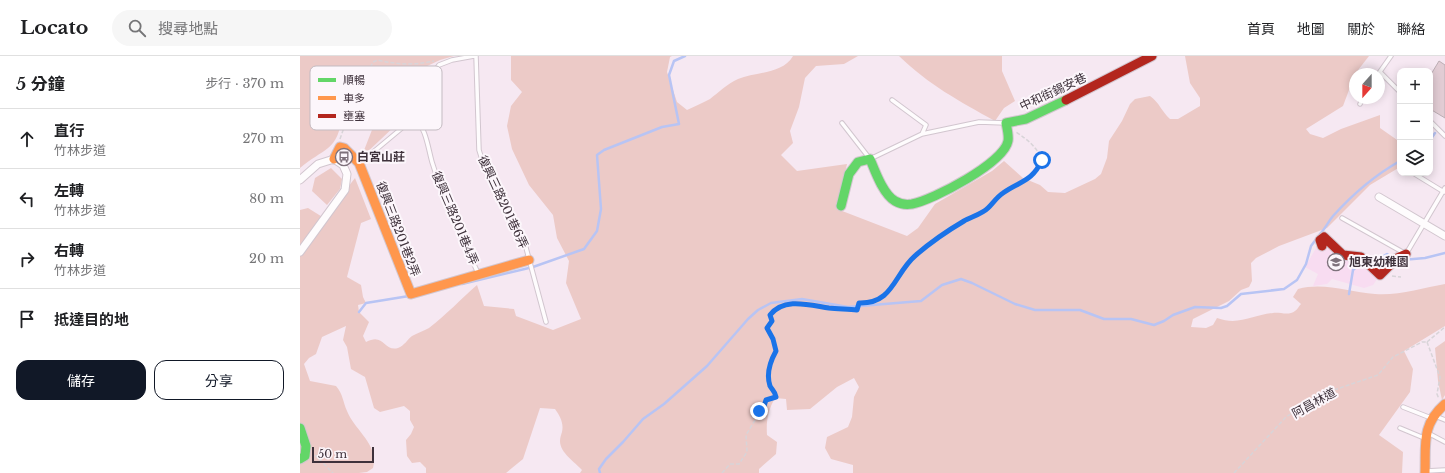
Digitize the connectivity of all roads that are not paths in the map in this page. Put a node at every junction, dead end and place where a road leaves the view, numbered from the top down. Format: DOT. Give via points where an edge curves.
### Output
graph roads {
  1 [pos="475,56"];
  2 [pos="1152,56"];
  3 [pos="1391,56"];
  4 [pos="438,66"];
  5 [pos="1383,68"];
  6 [pos="1385,78"];
  7 [pos="1397,89"];
  8 [pos="892,100"];
  9 [pos="842,123"];
  10 [pos="1006,123"];
  11 [pos="1433,124"];
  12 [pos="399,130"];
  13 [pos="423,130"];
  14 [pos="922,134"];
  15 [pos="1445,136"];
  16 [pos="334,159"];
  17 [pos="870,159"];
  18 [pos="359,163"];
  19 [pos="1419,176"];
  20 [pos="300,180"];
  21 [pos="1444,191"];
  22 [pos="1379,197"];
  23 [pos="841,206"];
  24 [pos="1342,218"];
  25 [pos="1425,224"];
  26 [pos="1445,236"];
  27 [pos="1322,246"];
  28 [pos="300,252"];
  29 [pos="1399,258"];
  30 [pos="529,260"];
  31 [pos="478,274"];
  32 [pos="546,322"];
  33 [pos="1444,404"];
  34 [pos="1403,407"];
  35 [pos="1432,417"];
  36 [pos="1445,420"];
  37 [pos="300,428"];
  38 [pos="1400,428"];
  39 [pos="1426,435"];
  40 [pos="1445,442"];
  41 [pos="300,459"];
  42 [pos="1445,470"];
  43 [pos="1425,472"];
  1 -- 4 [label="lane" via="452,60"];
  1 -- 30 [label="lane, 復興三路201巷6弄" via="479,150 484,166 525,244"];
  2 -- 10 [label="street, 中和街錫安巷" via="1026,119"];
  3 -- 5 [label="lane"];
  6 -- 7 [label="lane"];
  8 -- 14 [label="lane" via="926,125"];
  9 -- 17 [label="lane"];
  10 -- 14 [label="lane" via="979,122"];
  10 -- 17 [label="street" via="1008,142 997,159 969,178 912,204 902,204 893,200 879,182"];
  11 -- 15 [label="lane"];
  12 -- 18 [label="lane"];
  13 -- 31 [label="lane, 復興三路201巷4弄" via="449,211"];
  14 -- 17 [label="lane"];
  16 -- 18 [label="street, 復興三路201巷2弄" via="340,147"];
  16 -- 20 [label="street" via="318,164"];
  16 -- 28 [label="street" via="343,165 347,174 345,190"];
  17 -- 23 [label="street" via="858,162 849,174"];
  18 -- 31 [label="street, 復興三路201巷2弄" via="411,294"];
  19 -- 21 [label="lane"];
  21 -- 25 [label="lane"];
  22 -- 25 [label="street"];
  24 -- 29 [label="lane"];
  25 -- 26 [label="street"];
  25 -- 29 [label="lane"];
  27 -- 29 [label="street" via="1320,240 1324,236 1343,255 1361,257 1380,275"];
  30 -- 31 [label="street, 復興三路201巷2弄"];
  30 -- 32 [label="lane, 復興三路201巷6弄"];
  33 -- 35 [label="street"];
  34 -- 35 [label="lane"];
  35 -- 36 [label="lane"];
  35 -- 39 [label="street"];
  37 -- 41 [label="street" via="306,446 305,456"];
  38 -- 39 [label="lane"];
  39 -- 40 [label="lane"];
  39 -- 43 [label="street"];
  42 -- 43 [label="lane"];
}
